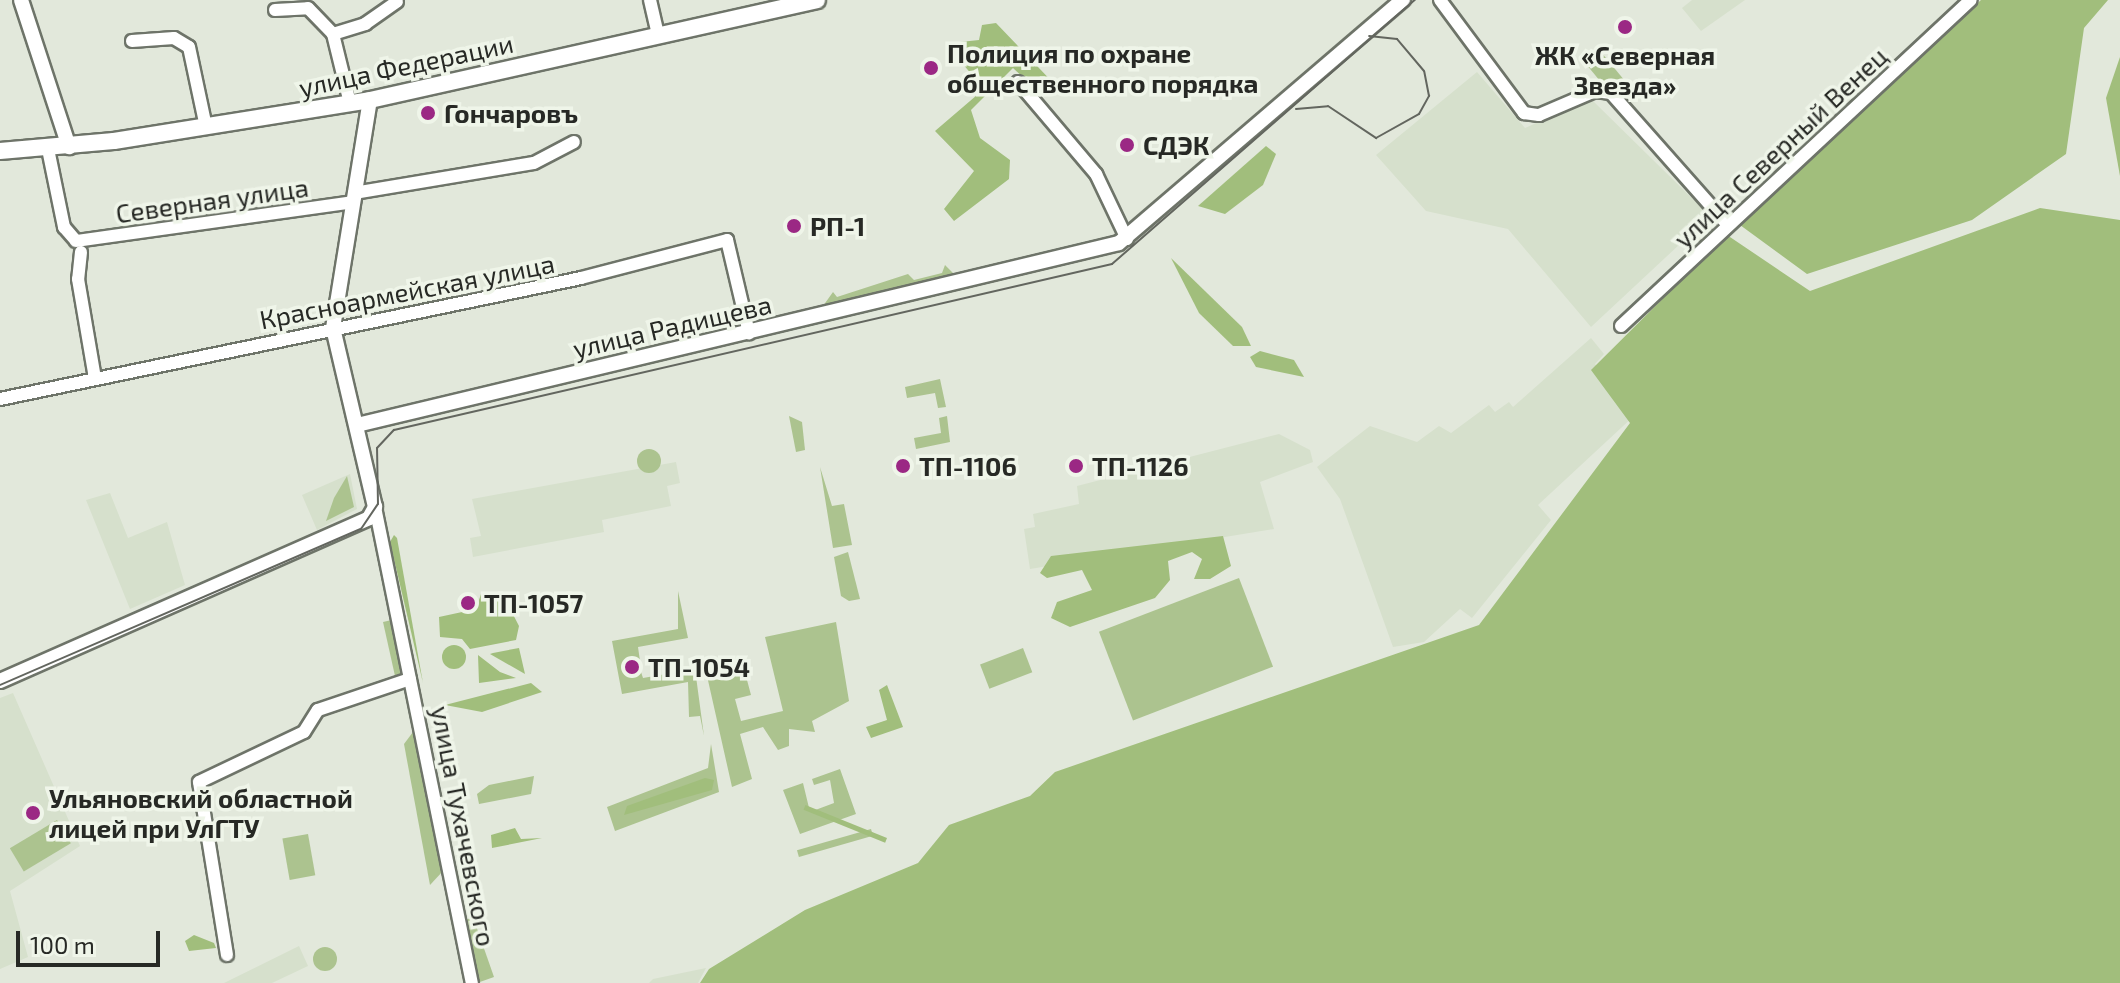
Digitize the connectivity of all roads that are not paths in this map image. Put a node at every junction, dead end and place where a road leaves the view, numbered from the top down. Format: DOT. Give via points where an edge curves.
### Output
graph roads {
  1 [pos="21,0"];
  2 [pos="650,0"];
  3 [pos="817,0"];
  4 [pos="1403,0"];
  5 [pos="1440,0"];
  6 [pos="1970,0"];
  7 [pos="397,2"];
  8 [pos="275,10"];
  9 [pos="333,34"];
  10 [pos="658,35"];
  11 [pos="132,41"];
  12 [pos="1018,82"];
  13 [pos="370,100"];
  14 [pos="350,103"];
  15 [pos="206,127"];
  16 [pos="574,142"];
  17 [pos="69,147"];
  18 [pos="48,149"];
  19 [pos="0,151"];
  20 [pos="354,198"];
  21 [pos="1727,224"];
  22 [pos="1127,239"];
  23 [pos="78,247"];
  24 [pos="1621,326"];
  25 [pos="333,328"];
  26 [pos="749,333"];
  27 [pos="95,378"];
  28 [pos="0,399"];
  29 [pos="357,425"];
  30 [pos="375,507"];
  31 [pos="410,679"];
  32 [pos="0,681"];
  33 [pos="227,955"];
  34 [pos="472,983"];
  1 -- 17 [label="street"];
  2 -- 10 [label="street"];
  3 -- 10 [label="main road, улица Федерации"];
  4 -- 22 [label="street, улица Радищева"];
  5 -- 21 [label="street" via="1524,113 1539,115 1595,91 1611,93"];
  6 -- 21 [label="street, улица Северный Венец"];
  7 -- 9 [label="street" via="365,24"];
  8 -- 9 [label="street" via="308,8"];
  9 -- 14 [label="street"];
  10 -- 13 [label="main road, улица Федерации"];
  11 -- 15 [label="street" via="174,38 189,47"];
  12 -- 22 [label="street" via="1096,174"];
  13 -- 14 [label="main road, улица Федерации"];
  13 -- 20 [label="street"];
  14 -- 15 [label="main road, улица Федерации"];
  15 -- 17 [label="main road, улица Федерации"];
  16 -- 20 [label="street, Северная улица" via="534,163"];
  17 -- 18 [label="main road, улица Федерации"];
  18 -- 19 [label="main road, улица Федерации"];
  18 -- 23 [label="street" via="64,227"];
  20 -- 23 [label="street, Северная улица"];
  20 -- 25 [label="street"];
  21 -- 24 [label="street, улица Северный Венец"];
  22 -- 26 [label="street, улица Радищева"];
  23 -- 27 [label="street" via="78,279"];
  25 -- 26 [label="street, Красноармейская улица" via="581,278 727,240"];
  25 -- 27 [label="street, Красноармейская улица"];
  25 -- 29 [label="street"];
  26 -- 29 [label="street, улица Радищева"];
  27 -- 28 [label="street, Красноармейская улица"];
  29 -- 30 [label="street"];
  30 -- 31 [label="street, улица Тухачевского"];
  30 -- 32 [label="street" via="353,531"];
  31 -- 33 [label="street, улица Тухачевского" via="318,710 304,732 199,782"];
  31 -- 34 [label="street, улица Тухачевского"];
}
